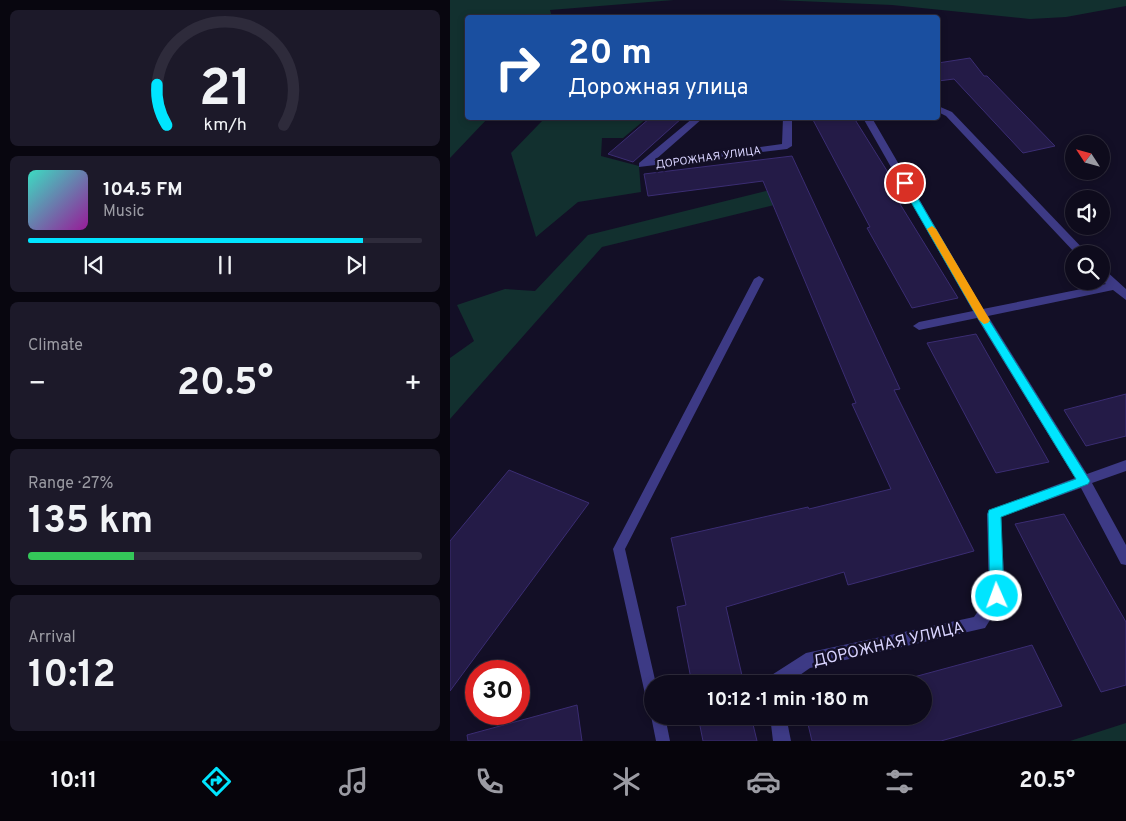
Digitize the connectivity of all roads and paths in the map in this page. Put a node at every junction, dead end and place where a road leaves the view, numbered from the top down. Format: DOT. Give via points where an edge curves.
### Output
graph roads {
  1 [pos="940,110"];
  2 [pos="696,120"];
  3 [pos="788,120"];
  4 [pos="868,120"];
  5 [pos="1074,245"];
  6 [pos="759,279"];
  7 [pos="1110,282"];
  8 [pos="1114,286"];
  9 [pos="1126,296"];
  10 [pos="980,313"];
  11 [pos="919,326"];
  12 [pos="1126,465"];
  13 [pos="1084,481"];
  14 [pos="1126,559"];
  15 [pos="648,675"];
  16 [pos="787,675"];
  17 [pos="660,725"];
  18 [pos="779,725"];
  19 [pos="663,741"];
  20 [pos="782,741"];
  1 -- 5 [label="street" via="949,114"];
  2 -- 3 [label="street, ДОРОЖНАЯ УЛИЦА" via="643,165 787,146"];
  4 -- 10 [label="street"];
  6 -- 15 [label="lane" via="619,549"];
  7 -- 8 [label="street"];
  8 -- 9 [label="street"];
  8 -- 10 [label="street"];
  10 -- 11 [label="street"];
  10 -- 13 [label="street"];
  12 -- 13 [label="street, ДОРОЖНАЯ УЛИЦА"];
  13 -- 14 [label="street"];
  13 -- 16 [label="street, ДОРОЖНАЯ УЛИЦА" via="994,514 997,596 979,622 806,661"];
  17 -- 19 [label="lane"];
  18 -- 20 [label="street"];
}
